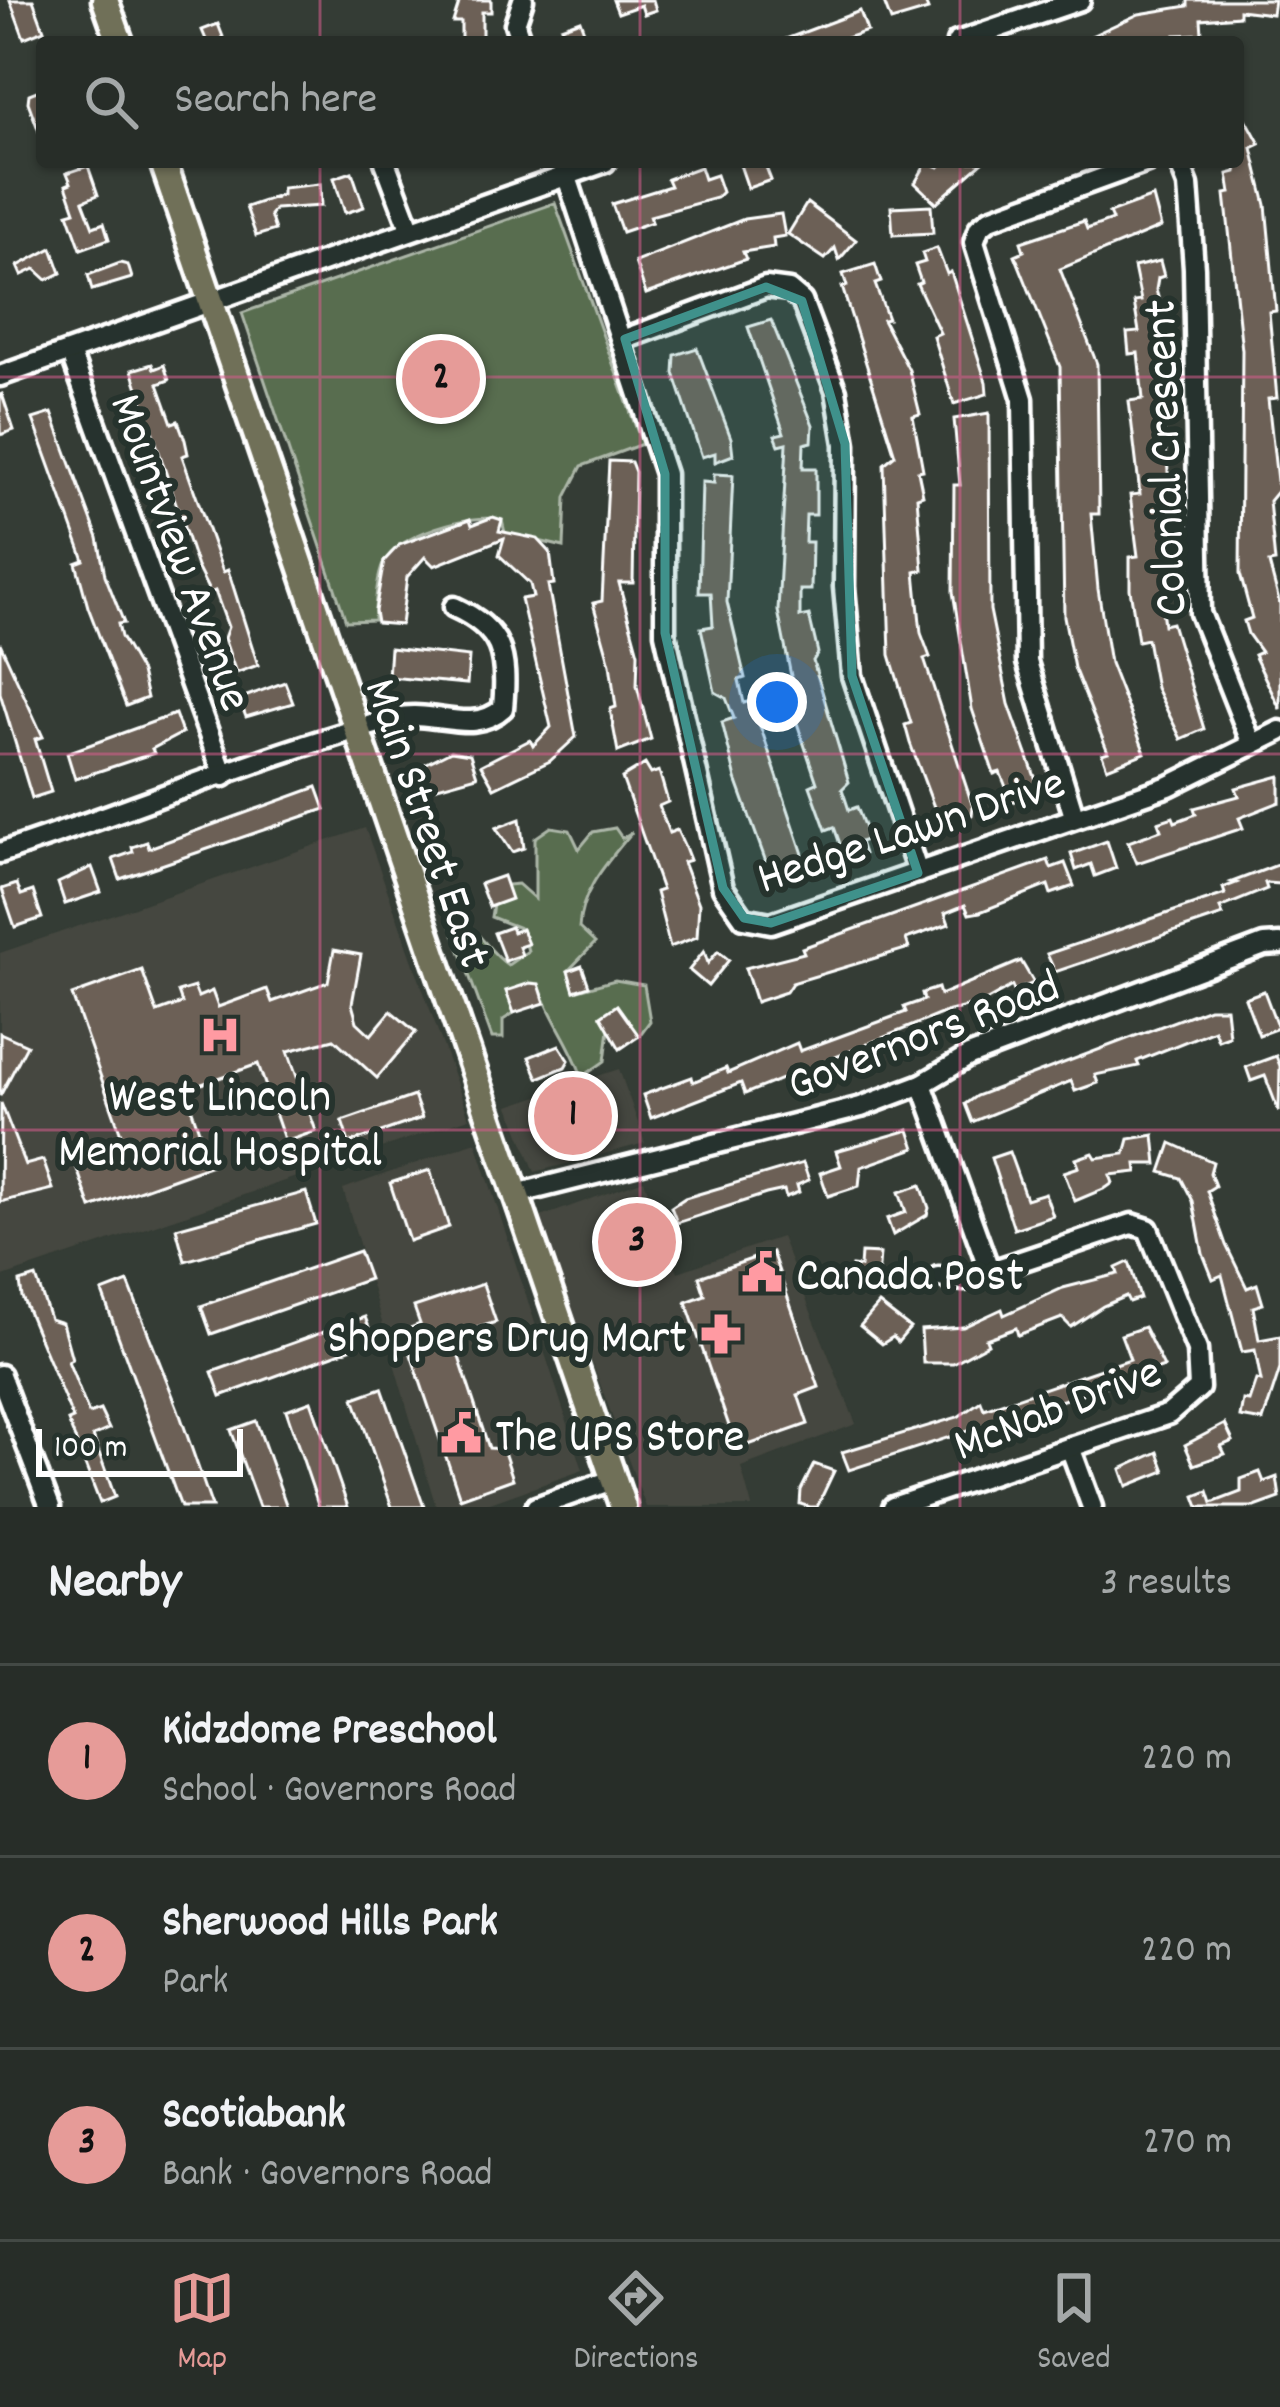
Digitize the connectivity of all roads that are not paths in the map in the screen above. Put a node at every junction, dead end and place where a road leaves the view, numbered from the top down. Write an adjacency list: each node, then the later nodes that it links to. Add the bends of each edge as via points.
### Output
1 (105, 0): 5 (main road)
2 (523, 0): 6 (street)
3 (1080, 0): 4 (street)
4 (1026, 9): 7 (street)
5 (118, 36)
6 (519, 36)
7 (970, 36)
8 (165, 168): 14 (main road, Main Street East)
9 (387, 168): 13 (street)
10 (565, 168): 13 (street); 15 (street, Hedge Lawn Drive)
11 (1130, 168): 23 (street, via 990,219 974,242 1023,399 1027,662)
12 (1181, 168): 21 (street, Colonial Crescent, via 1194,268 1201,613)
13 (410, 228): 14 (street)
14 (212, 299): 16 (street); 20 (main road, Main Street East)
15 (625, 339): 25 (street, via 766,287 802,301 836,391 845,444 852,676); 25 (street, Hedge Lawn Drive, via 665,475 665,633 723,888 744,918 771,923)
16 (70, 352): 17 (street); 22 (street, Mountview Avenue)
17 (0, 376)
18 (454, 607): 20 (street, via 496,633 503,708 477,723 402,717)
19 (1280, 730): 21 (street, Hedge Lawn Drive)
20 (356, 731): 22 (street); 28 (main road, Main Street East)
21 (1252, 744): 23 (street, Hedge Lawn Drive, via 1169,786)
22 (224, 776): 24 (street)
23 (1074, 816): 25 (street, Hedge Lawn Drive)
24 (1, 849)
25 (918, 873)
26 (1280, 944): 27 (street, Governors Road, via 969,1055)
27 (922, 1084): 28 (street, Governors Road, via 806,1124); 29 (street)
28 (516, 1194): 33 (main road, Main Street East)
29 (989, 1272): 30 (street, McNab Drive); 32 (street, McNab Drive, via 1132,1224 1156,1239 1197,1350 1198,1388 1169,1414)
30 (938, 1277)
31 (0, 1375): 34 (street)
32 (1070, 1447): 37 (street, McNab Drive); 38 (street)
33 (612, 1480): 35 (street); 36 (main road, Main Street East)
34 (50, 1507)
35 (536, 1507)
36 (623, 1507)
37 (893, 1507)
38 (1092, 1507)

